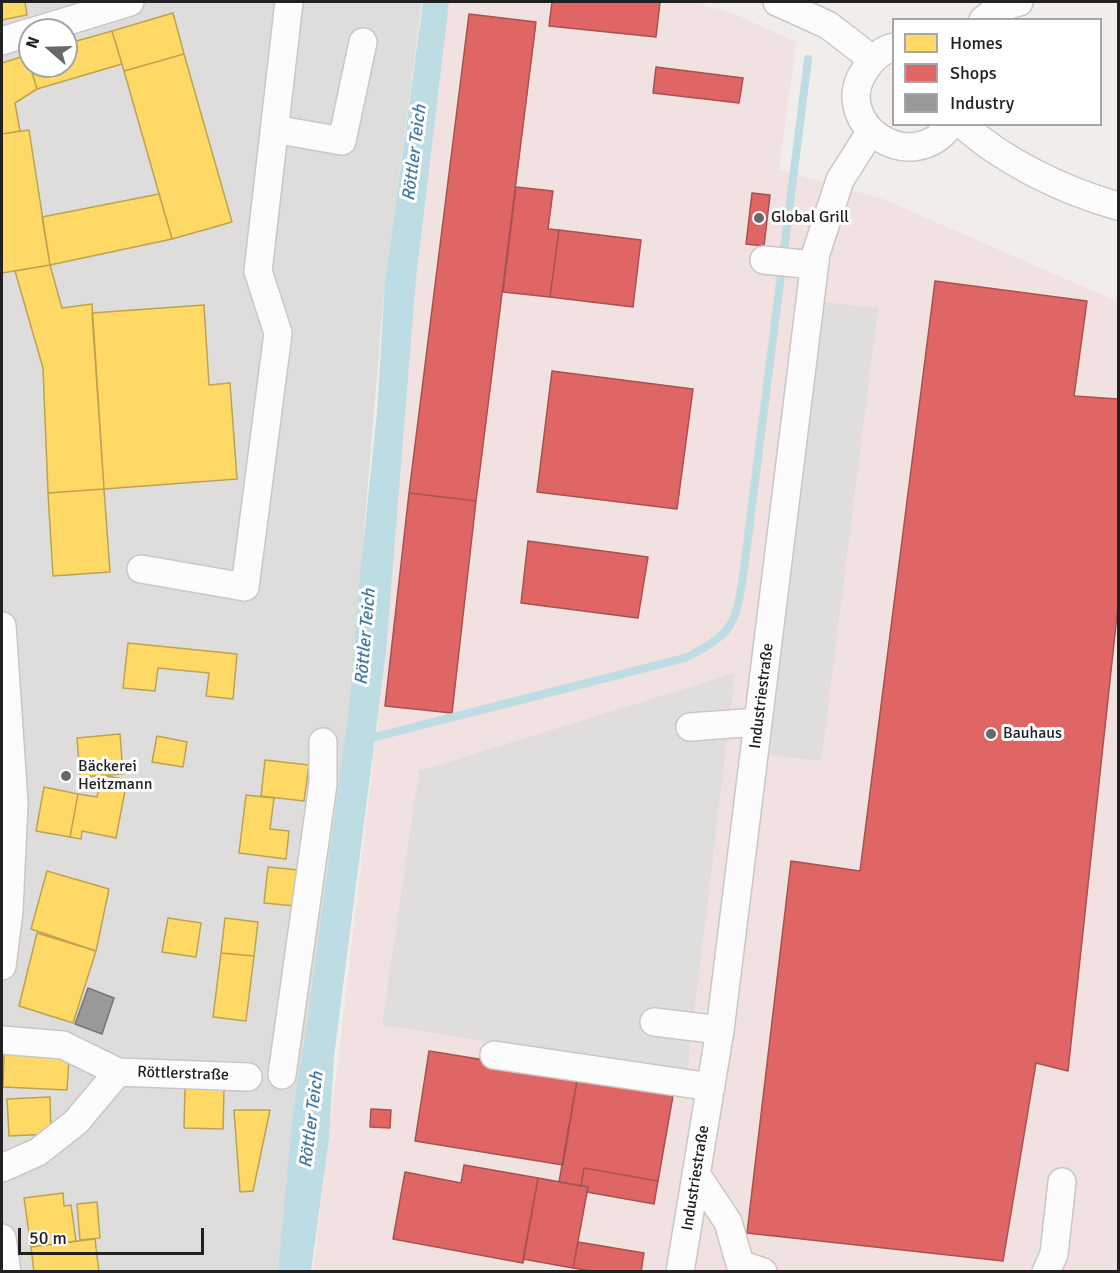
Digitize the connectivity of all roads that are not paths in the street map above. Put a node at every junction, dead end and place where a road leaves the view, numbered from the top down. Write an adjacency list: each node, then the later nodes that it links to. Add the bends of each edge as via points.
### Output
1 (129, 2): 5 (street)
2 (289, 2): 13 (street)
3 (782, 2): 10 (street)
4 (1019, 2): 6 (street, via 997,9)
5 (77, 18)
6 (986, 18)
7 (18, 36): 8 (street)
8 (2, 41)
9 (363, 42): 13 (street, via 342,141)
10 (883, 53): 14 (street, via 861,76 856,95 860,114)
11 (949, 126): 14 (street, via 932,142 916,147 884,142)
12 (964, 126): 15 (street, via 976,137 1063,186)
13 (274, 129): 18 (street, via 258,271 278,333 245,587)
14 (871, 131): 17 (street, Industriestraße, via 853,156)
15 (1119, 206)
16 (764, 260): 17 (street)
17 (804, 264): 20 (street, Industriestraße)
18 (141, 569)
19 (2, 626): 23 (street, via 12,746 13,856)
20 (758, 722): 21 (street); 25 (street, Industriestraße)
21 (690, 727)
22 (323, 742): 29 (street, via 322,784)
23 (2, 966)
24 (654, 1022): 25 (street)
25 (720, 1030): 31 (street, Industriestraße)
26 (2, 1040): 28 (street, Röttlerstraße, via 63,1046)
27 (494, 1055): 31 (street)
28 (118, 1072): 30 (street, Röttlerstraße); 32 (street, Röttlerstraße, via 76,1122 38,1152)
29 (282, 1075)
30 (248, 1077)
31 (711, 1087): 33 (street, Industriestraße)
32 (2, 1168)
33 (696, 1174): 37 (street, Industriestraße); 38 (street, via 728,1222 740,1264)
34 (1062, 1182): 39 (street, via 1054,1254)
35 (2, 1238): 36 (street)
36 (7, 1272)
37 (680, 1272)
38 (763, 1272)
39 (1046, 1272)

